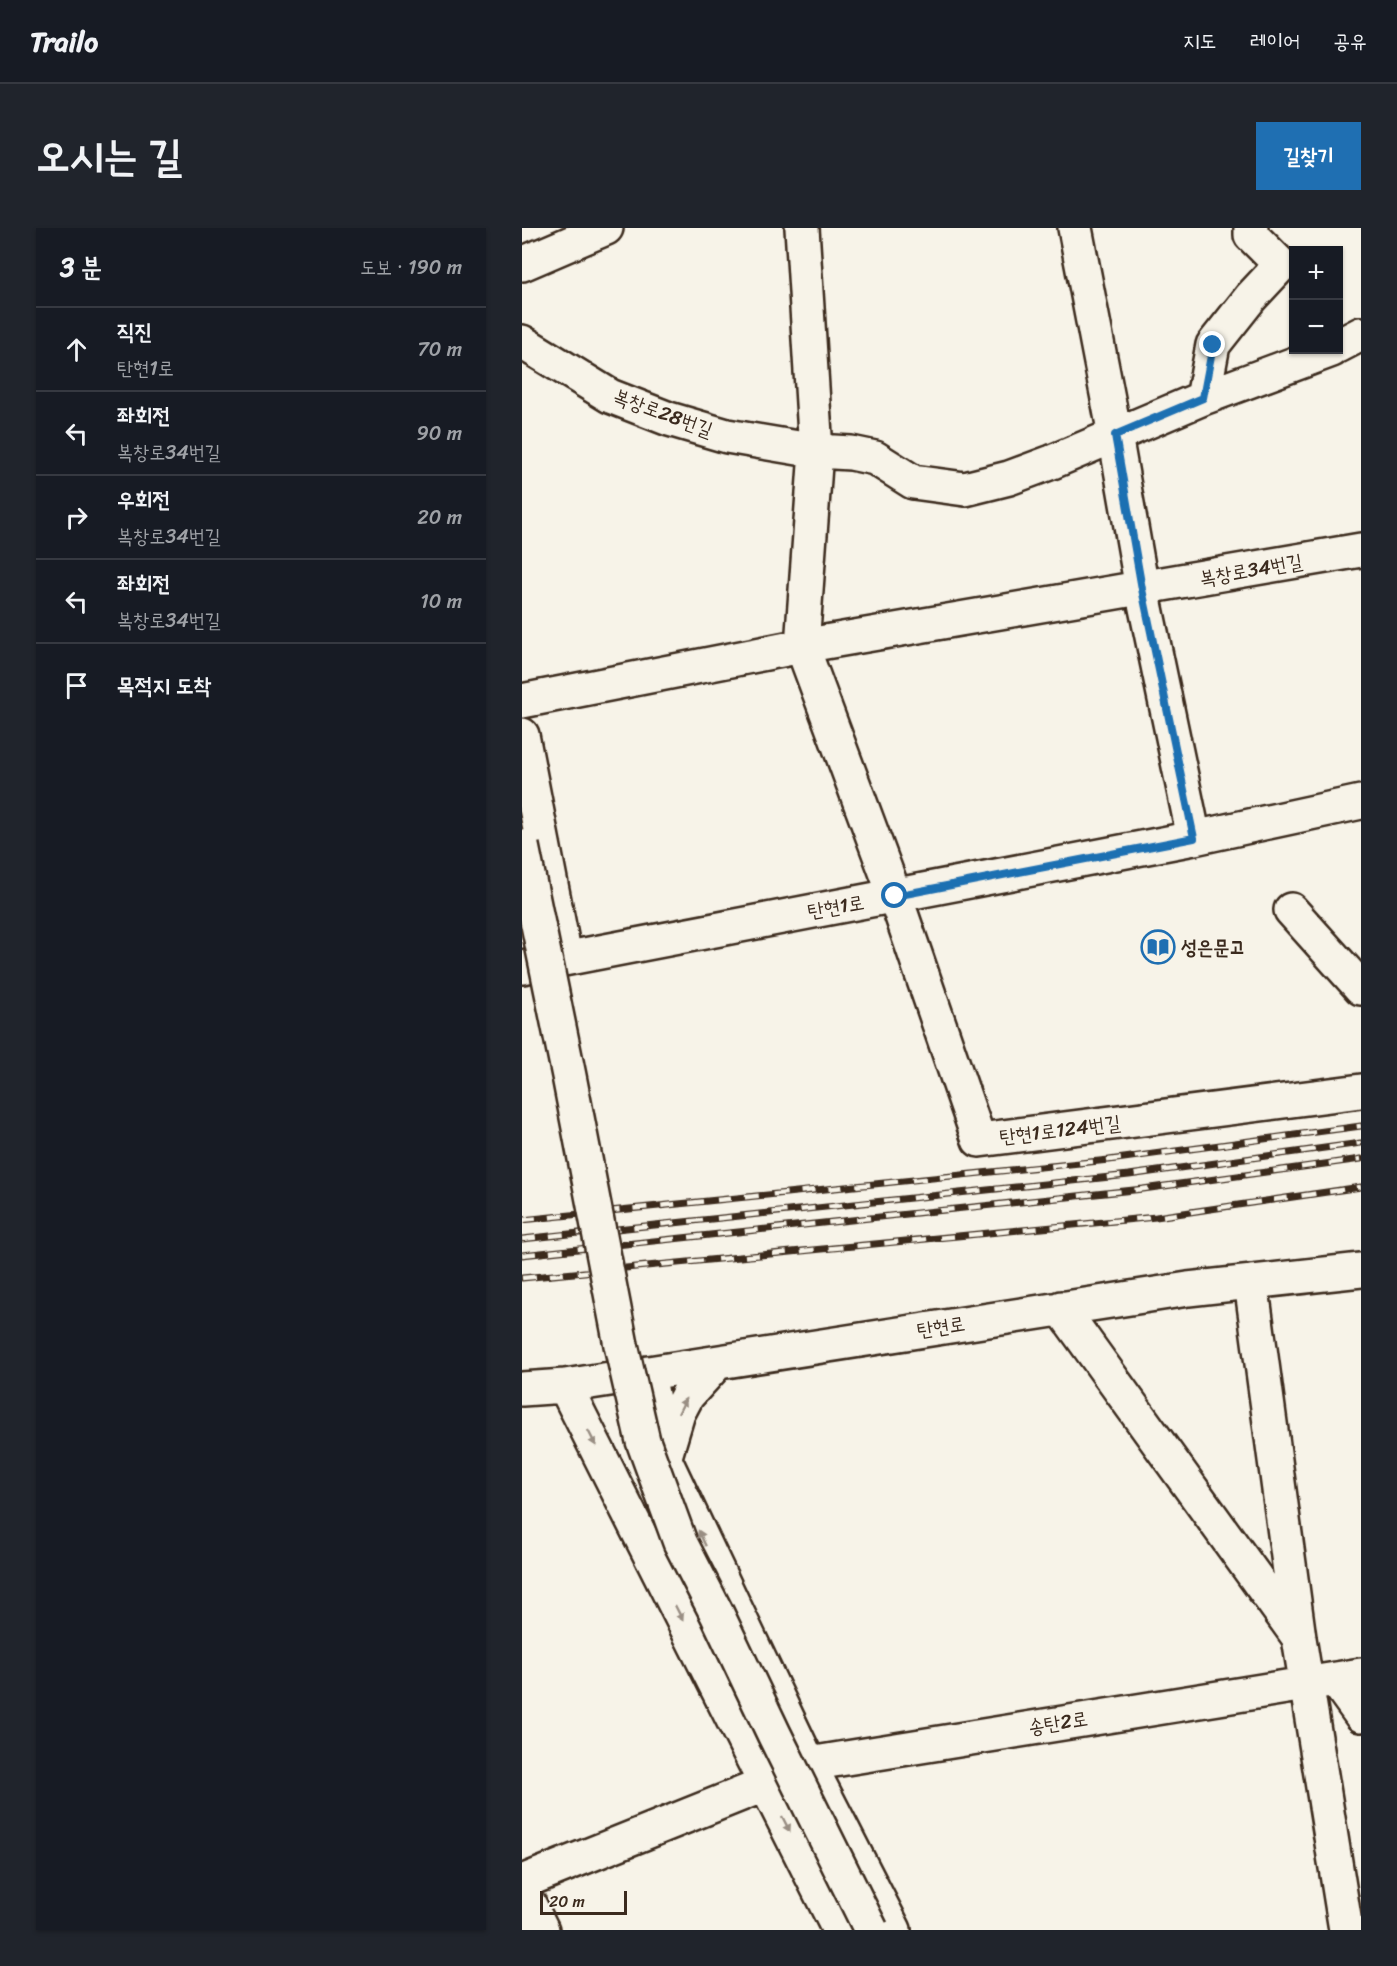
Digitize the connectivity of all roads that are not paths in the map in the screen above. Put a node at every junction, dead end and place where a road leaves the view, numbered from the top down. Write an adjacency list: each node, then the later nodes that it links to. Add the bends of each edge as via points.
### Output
1 (606, 228): 5 (street)
2 (802, 228): 12 (street)
3 (1074, 228): 11 (street)
4 (1251, 228): 10 (street, via 1251,235 1281,265 1213,345)
5 (522, 264)
6 (1361, 334): 8 (street)
7 (522, 342): 12 (street, 복창로28번길, via 610,396 669,419 728,436)
8 (1343, 343)
9 (1321, 354): 10 (street)
10 (1203, 398): 11 (street)
11 (1115, 435): 12 (street, 복창로28번길, via 1010,478 964,489 913,482 875,458); 14 (street)
12 (816, 451): 15 (street)
13 (1361, 550): 14 (street, 복창로34번길)
14 (1142, 589): 15 (street, 복창로34번길); 19 (street)
15 (802, 646): 16 (street); 21 (street)
16 (522, 701)
17 (522, 735): 23 (street)
18 (1361, 802): 19 (street, 탄현1로)
19 (1194, 838): 21 (street, 탄현1로)
20 (522, 846): 44 (street, bridge, via 643,1441 680,1542)
21 (895, 896): 23 (street, 탄현1로); 26 (street, 탄현1로124번길, via 980,1140)
22 (1291, 910): 25 (street)
23 (565, 957): 24 (street, 탄현1로)
24 (522, 967)
25 (1361, 988)
26 (1361, 1091)
27 (1361, 1270): 28 (street, 탄현로)
28 (1251, 1282): 29 (street, 탄현로); 35 (street)
29 (1061, 1308): 30 (street, 탄현로); 35 (street)
30 (717, 1363): 31 (street, 탄현로); 34 (street, one-way to 30, via 687,1396)
31 (648, 1373): 32 (street, 탄현로); 34 (street)
32 (565, 1386): 33 (street, 탄현로); 39 (street, one-way to 39)
33 (522, 1389)
34 (664, 1458): 38 (street, one-way to 34)
35 (1299, 1638): 36 (street)
36 (1335, 1679): 37 (street); 38 (street, 송탄2로); 46 (street)
37 (1361, 1715)
38 (809, 1764): 45 (street)
39 (766, 1784): 40 (street); 43 (street, one-way to 43)
40 (522, 1882)
41 (522, 1890): 42 (street)
42 (542, 1930)
43 (839, 1930)
44 (871, 1930)
45 (894, 1930)
46 (1346, 1930)

